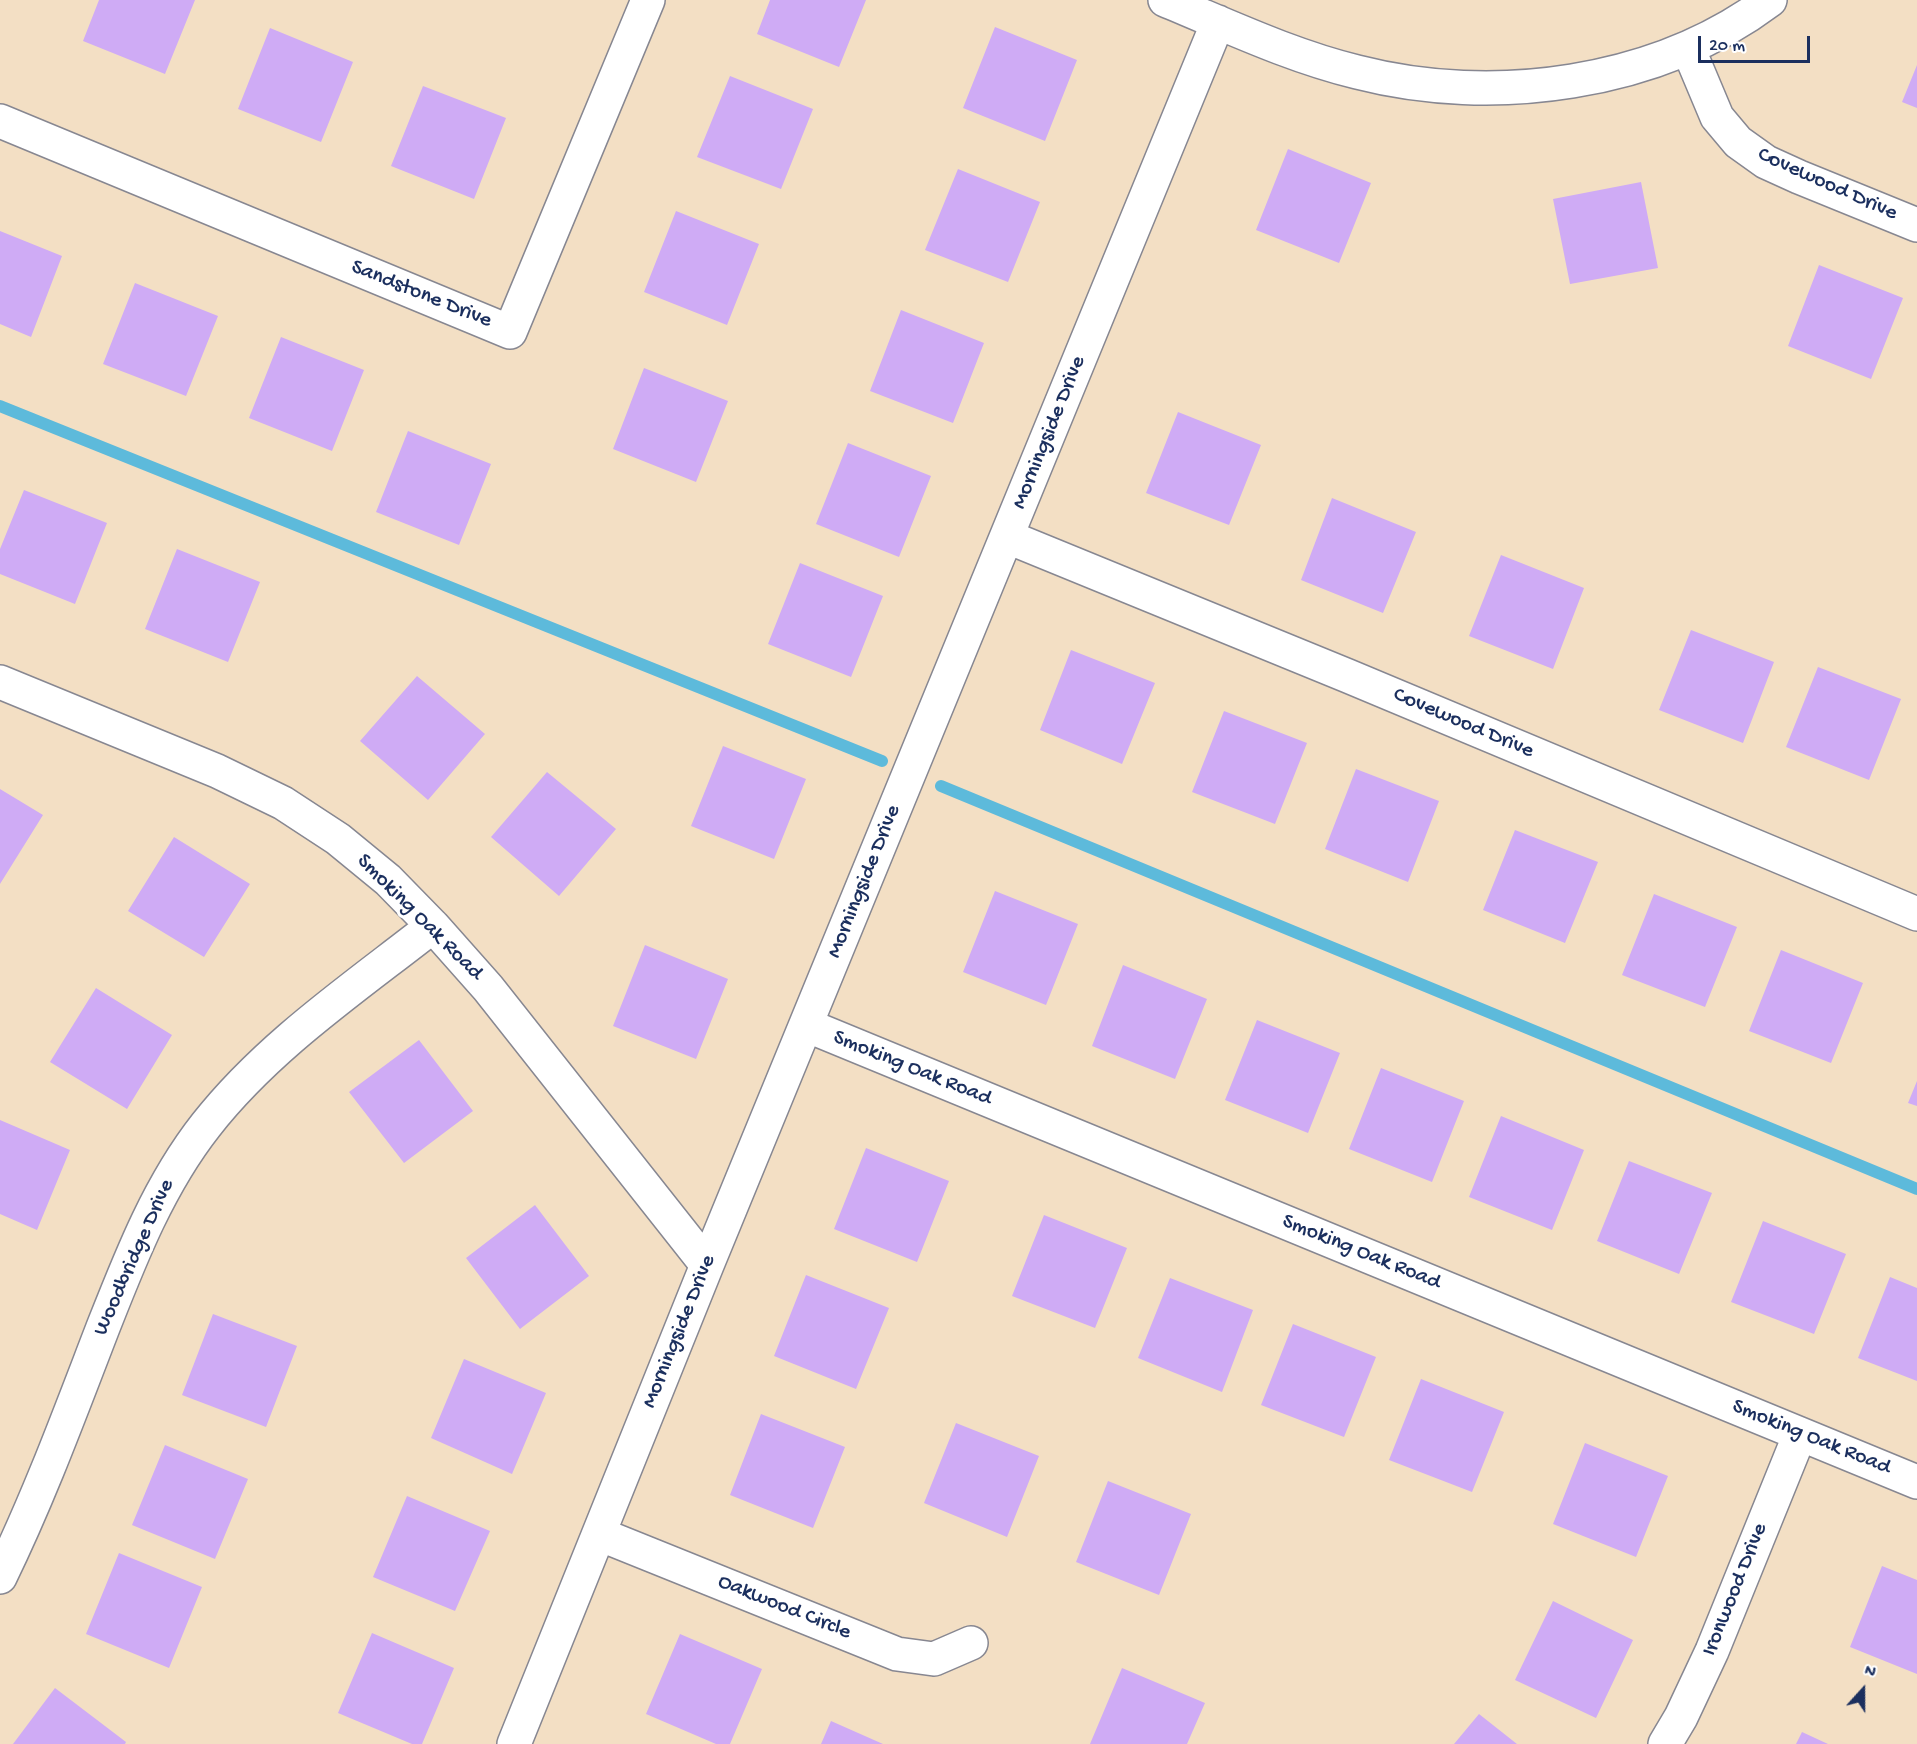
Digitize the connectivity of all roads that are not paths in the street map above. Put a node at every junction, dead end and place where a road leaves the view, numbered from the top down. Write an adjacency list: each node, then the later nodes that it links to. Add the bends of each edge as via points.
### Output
1 (648, 0): 6 (street, Sandstone Drive, via 510,332)
2 (1166, 0): 4 (street)
3 (1770, 0): 5 (street, via 1747,17)
4 (1218, 22): 5 (street, via 1357,73 1429,86 1504,87 1581,81); 8 (street, Morningside Drive)
5 (1688, 48): 7 (street, Covewood Drive, via 1717,117 1738,142 1766,162)
6 (0, 121)
7 (1917, 225)
8 (1008, 537): 10 (street, Covewood Drive); 12 (street, Morningside Drive)
9 (0, 682): 11 (street, Smoking Oak Road, via 217,771 283,803 338,839 388,880)
10 (1917, 914)
11 (433, 926): 13 (street, Smoking Oak Road, via 488,988); 17 (street, Woodbridge Drive, via 270,1055 235,1090 176,1167 126,1271 29,1518)
12 (806, 1025): 13 (street, Morningside Drive); 14 (street, Smoking Oak Road)
13 (707, 1265): 16 (street, Morningside Drive)
14 (1800, 1434): 15 (street, Smoking Oak Road); 20 (street, Ironwood Drive, via 1712,1652)
15 (1917, 1482)
16 (598, 1534): 18 (street, Oakwood Circle, via 897,1654 934,1659); 19 (street, Morningside Drive)
17 (0, 1577)
18 (971, 1643)
19 (514, 1744)
20 (1665, 1744)

